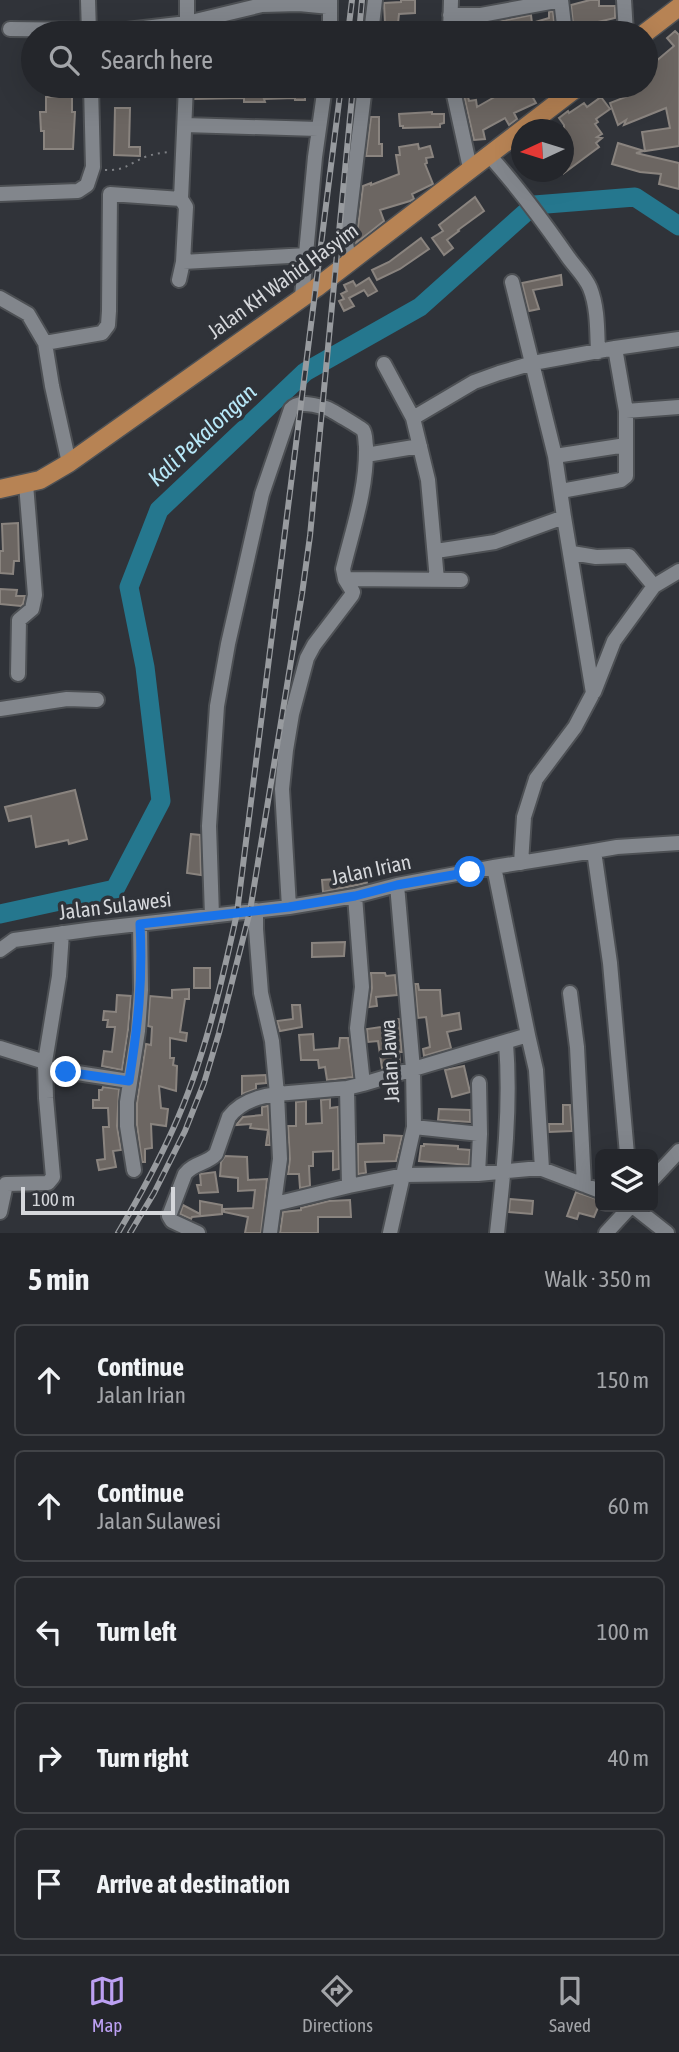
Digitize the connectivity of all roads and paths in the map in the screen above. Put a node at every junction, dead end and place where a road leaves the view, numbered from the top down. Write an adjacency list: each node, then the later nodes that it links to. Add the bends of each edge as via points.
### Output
1 (88, 0): 10 (street)
2 (187, 0): 11 (street)
3 (375, 0): 13 (street)
4 (451, 0): 9 (street)
5 (561, 0): 9 (street, via 481,15); 15 (street)
6 (624, 0): 16 (street)
7 (330, 4): 12 (street, via 262,5)
8 (679, 7): 17 (main road)
9 (450, 15): 14 (street)
10 (91, 21)
11 (187, 21)
12 (210, 21)
13 (372, 21)
14 (450, 21)
15 (564, 21)
16 (625, 21)
17 (658, 23)
18 (10, 29): 19 (street)
19 (21, 29)
20 (91, 98): 30 (street)
21 (186, 98): 26 (street)
22 (323, 98): 27 (street)
23 (364, 98): 37 (street, via 346,244)
24 (455, 98): 31 (street)
25 (560, 98): 29 (main road, Jalan KH Wahid Hasyim)
26 (185, 125): 27 (street); 28 (street)
27 (318, 129): 36 (street)
28 (184, 151): 30 (path, via 155,154 116,171); 35 (street)
29 (488, 154): 31 (main road, Jalan KH Wahid Hasyim); 46 (street, via 537,211 590,288)
30 (93, 167): 32 (street)
31 (470, 168): 37 (main road, Jalan KH Wahid Hasyim)
32 (87, 185): 33 (street, via 78,191); 34 (street)
33 (0, 194)
34 (110, 194): 35 (street); 44 (street, via 107,328 102,333)
35 (181, 199): 38 (street, via 186,207)
36 (307, 255): 38 (street); 41 (street)
37 (352, 259): 41 (main road, Jalan KH Wahid Hasyim)
38 (183, 262): 39 (street)
39 (179, 280)
40 (512, 282): 47 (street)
41 (302, 297): 56 (main road, Jalan KH Wahid Hasyim)
42 (0, 298): 44 (street, via 28,314)
43 (679, 339): 45 (street)
44 (46, 343): 56 (street)
45 (615, 348): 46 (street); 50 (street)
46 (598, 352): 47 (street)
47 (533, 363): 51 (street, via 485,377); 55 (street)
48 (384, 364): 51 (street)
49 (679, 407): 50 (street)
50 (626, 411): 52 (street)
51 (414, 418): 53 (street)
52 (626, 445): 55 (street); 59 (street, via 625,478)
53 (420, 446): 54 (street); 61 (street)
54 (366, 455): 64 (street, via 365,483 343,569); 81 (street, via 362,428 328,408 299,403 291,409 262,494 217,706 209,826)
55 (555, 456): 59 (street)
56 (69, 463): 57 (main road, Jalan KH Wahid Hasyim)
57 (26, 484): 58 (main road, Jalan KH Wahid Hasyim); 68 (street, via 35,595 32,609 19,620)
58 (0, 489)
59 (561, 491): 60 (street)
60 (564, 517): 61 (street, via 495,542); 62 (street)
61 (436, 551): 65 (street)
62 (572, 553): 67 (street, via 629,556); 69 (street)
63 (679, 571): 67 (street)
64 (345, 579): 65 (street); 78 (street, via 352,595 306,658 286,750 282,789)
65 (437, 580): 66 (street)
66 (461, 580)
67 (654, 586): 69 (street, via 614,641)
68 (18, 674)
69 (593, 693): 74 (street, via 575,727 536,779 524,817)
70 (97, 700): 71 (street, via 67,699)
71 (0, 709)
72 (679, 843): 73 (street, Jalan Irian)
73 (594, 851): 74 (street, Jalan Irian); 98 (street, via 610,963)
74 (521, 863): 75 (street, Jalan Irian)
75 (494, 867): 76 (street, Jalan Irian); 86 (street)
76 (397, 885): 77 (street, Jalan Irian); 90 (street, Jalan Jawa)
77 (355, 896): 78 (street, Jalan Irian); 93 (street, via 362,987 357,1028)
78 (289, 907): 79 (street, Jalan Irian)
79 (256, 910): 80 (street, Jalan Irian); 95 (street, via 261,993)
80 (237, 914): 81 (street, Jalan Sulawesi)
81 (212, 916): 82 (street, Jalan Sulawesi)
82 (140, 924): 83 (street, Jalan Sulawesi); 91 (street, via 141,990)
83 (62, 933): 84 (street, Jalan Sulawesi, via 15,940); 89 (street)
84 (0, 950)
85 (570, 993): 107 (street, via 578,1047)
86 (527, 1035): 87 (street); 100 (street, via 536,1070)
87 (506, 1043): 90 (street); 102 (street)
88 (0, 1048): 89 (street)
89 (45, 1065): 91 (street); 106 (street, via 53,1177 48,1183)
90 (413, 1069): 93 (street); 96 (street, Jalan Jawa)
91 (129, 1081): 101 (street, via 127,1126)
92 (479, 1083): 97 (street)
93 (363, 1084): 94 (street)
94 (347, 1088): 95 (street); 108 (street)
95 (277, 1094): 110 (street, via 281,1159); 114 (street, via 256,1098 231,1114 216,1154 185,1174 169,1213)
96 (414, 1127): 97 (street); 105 (street, Jalan Jawa)
97 (480, 1134): 103 (street)
98 (627, 1149)
99 (679, 1151): 104 (street)
100 (542, 1169): 102 (street); 107 (street)
101 (134, 1170)
102 (504, 1170): 103 (street); 118 (street)
103 (478, 1174): 105 (street)
104 (658, 1174)
105 (404, 1175): 108 (street); 117 (street, Jalan Jawa)
106 (3, 1183): 111 (street)
107 (584, 1185): 109 (street)
108 (349, 1186): 110 (street)
109 (595, 1189)
110 (275, 1204): 116 (street)
111 (0, 1211)
112 (627, 1212): 119 (street)
113 (639, 1212): 120 (street)
114 (171, 1227): 115 (street)
115 (198, 1233)
116 (270, 1233)
117 (390, 1233)
118 (497, 1233)
119 (606, 1233)
120 (667, 1233)

